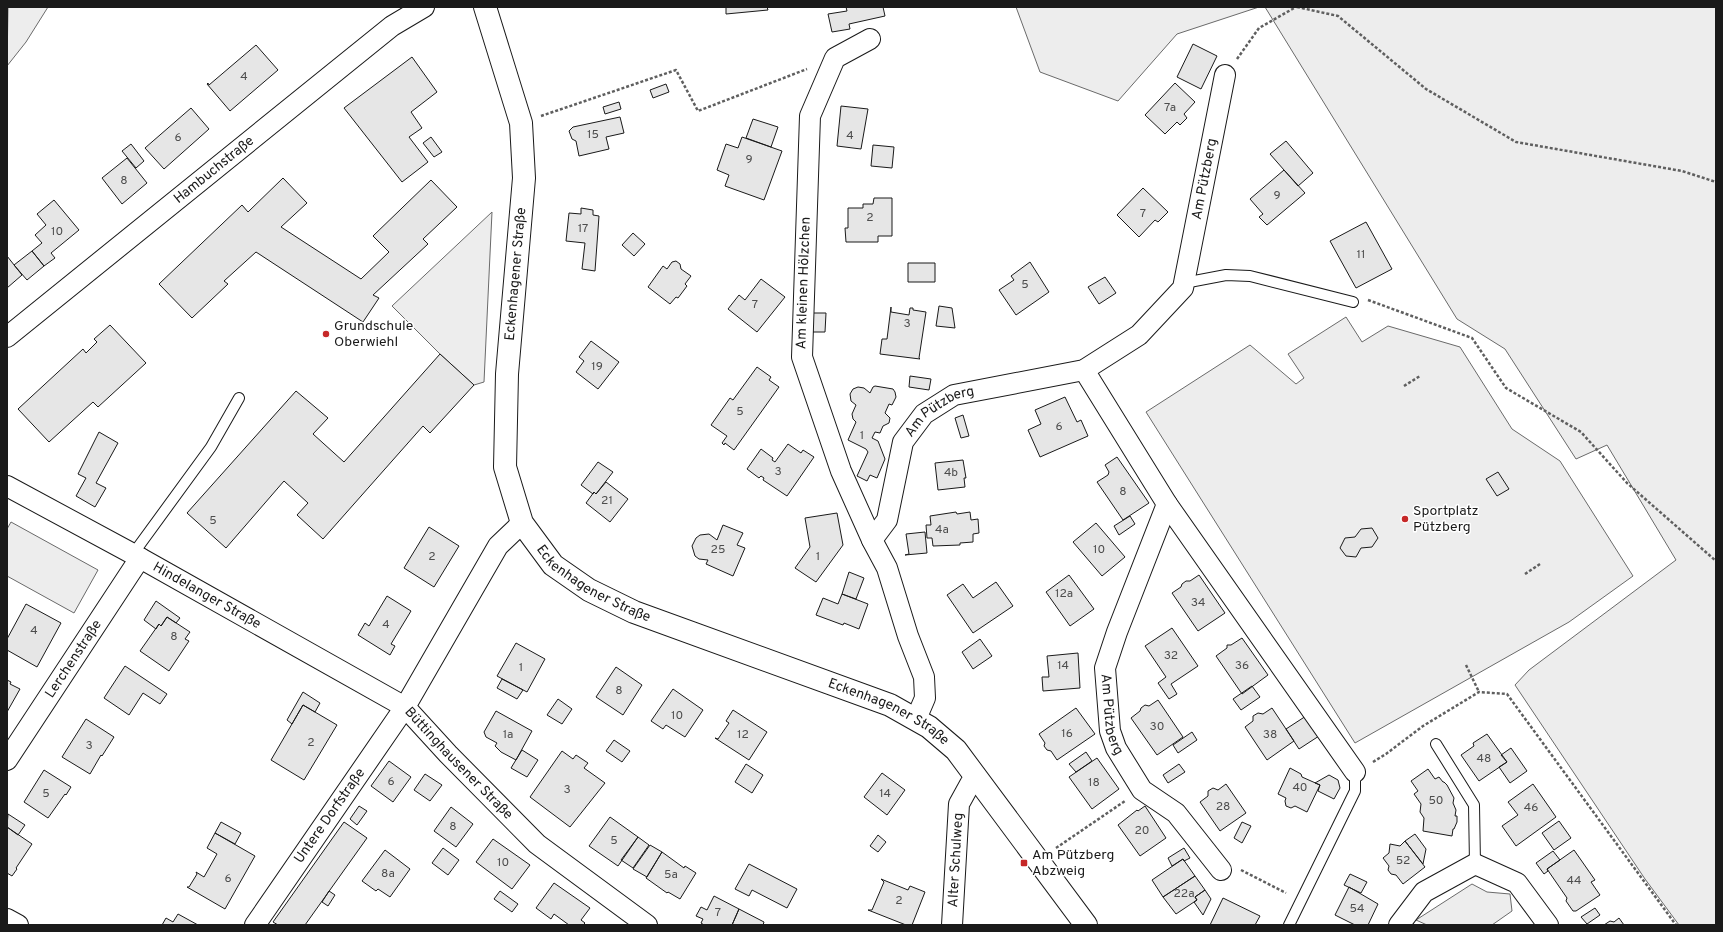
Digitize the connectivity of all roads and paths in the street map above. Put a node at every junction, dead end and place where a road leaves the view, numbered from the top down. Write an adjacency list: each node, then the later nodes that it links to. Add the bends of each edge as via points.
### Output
1 (424, 7): 11 (street, Hambuchstraße, via 392,26)
2 (485, 7): 7 (main road, Eckenhagener Straße)
3 (1296, 7): 6 (path, via 1259,28); 8 (path, via 1338,16 1426,89 1516,142 1682,171)
4 (870, 39): 5 (street)
5 (835, 58): 7 (path, via 698,111 676,70); 19 (street, Am kleinen Hölzchen, via 810,116 802,357 840,471)
6 (1225, 75): 9 (street, Am Pützberg)
7 (520, 123): 18 (main road, Eckenhagener Straße, via 524,178 508,374 505,467)
8 (1716, 182)
9 (1184, 283): 10 (lane, via 1226,275 1250,276); 12 (street, Am Pützberg, via 1183,288 1139,335)
10 (1353, 302): 21 (path, via 1361,298 1472,338 1506,388 1581,432 1627,484)
11 (7, 337)
12 (1084, 370): 17 (street); 19 (street, Am Pützberg, via 954,395 924,414 903,442 887,520)
13 (1420, 376): 14 (path)
14 (1404, 386)
15 (239, 398): 20 (lane, via 212,447)
16 (7, 486): 20 (street, Hindelanger Straße)
17 (1167, 504): 30 (street); 35 (street, Am Pützberg, via 1105,668 1110,731 1116,748 1142,790 1176,813)
18 (522, 523): 26 (street, Büttinghausener Straße, via 498,546); 27 (main road, Eckenhagener Straße, via 553,564 589,590 634,612 890,705)
19 (872, 540): 27 (street, via 887,568 924,677 925,698)
20 (136, 556): 26 (street, Hindelanger Straße); 29 (street, Lerchenstraße)
21 (1716, 561)
22 (1540, 564): 23 (path)
23 (1525, 574)
24 (1466, 665): 25 (path)
25 (1479, 692): 30 (path); 46 (path, via 1507,694)
26 (405, 707): 39 (street, Untere Dorfstraße); 40 (street, Büttinghausener Straße, via 538,844)
27 (916, 719): 31 (main road, Eckenhagener Straße, via 948,742)
28 (1436, 744): 34 (lane, via 1474,805)
29 (7, 760)
30 (1355, 772): 36 (lane, via 1355,791)
31 (976, 776): 41 (street, Alter Schulweg, via 959,804); 42 (main road, Eckenhagener Straße)
32 (1129, 798): 33 (path)
33 (1053, 850)
34 (1474, 864): 44 (street, via 1424,892); 45 (street, via 1517,882)
35 (1221, 870): 36 (path, via 1244,871)
36 (1302, 901): 43 (lane)
37 (7, 919): 38 (street)
38 (18, 925)
39 (255, 925)
40 (647, 925)
41 (952, 925)
42 (1086, 925)
43 (1289, 925)
44 (1398, 925)
45 (1548, 925)
46 (1676, 925)

